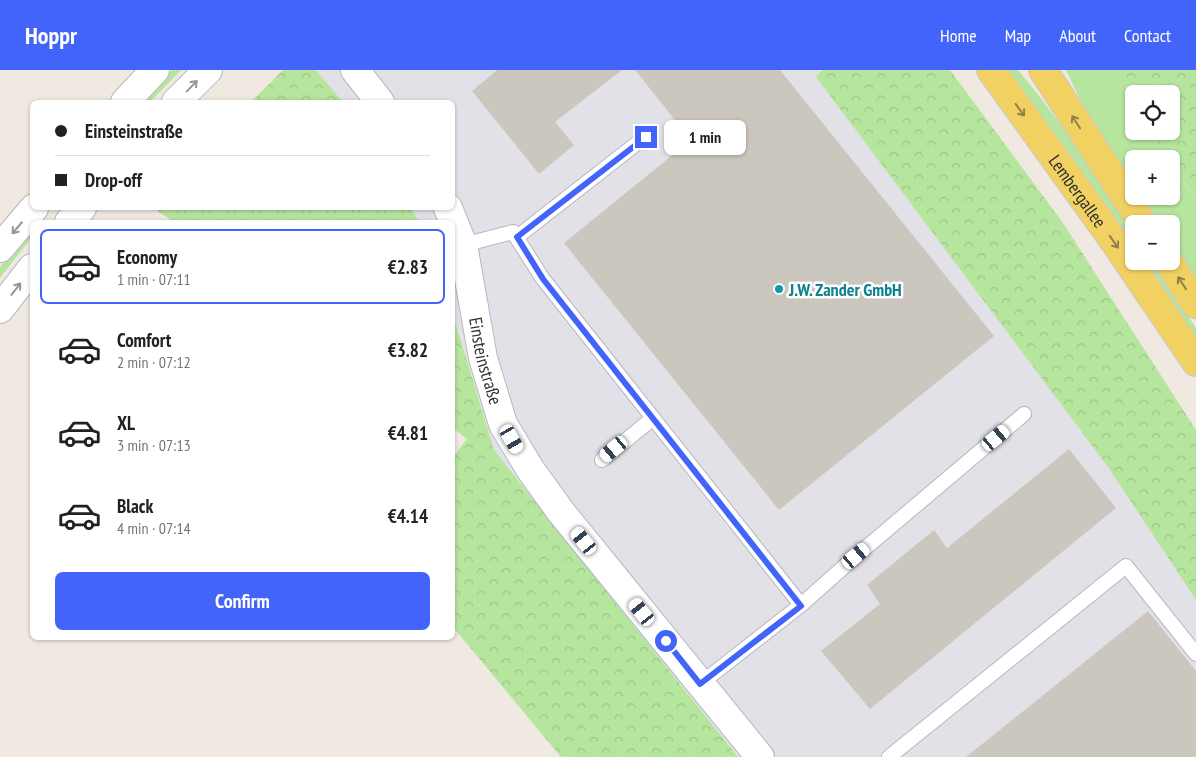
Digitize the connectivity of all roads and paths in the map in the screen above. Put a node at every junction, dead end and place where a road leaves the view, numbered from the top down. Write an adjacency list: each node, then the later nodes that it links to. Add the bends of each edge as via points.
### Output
1 (155, 70): 6 (street)
2 (208, 70): 7 (street, one-way to 2)
3 (355, 70): 8 (street)
4 (991, 70): 22 (main road, Lembergallee, one-way to 22)
5 (1043, 70): 12 (main road, Lembergallee, one-way to 5)
6 (127, 100)
7 (178, 100)
8 (378, 100)
9 (646, 137): 15 (lane)
10 (32, 210): 17 (street, one-way to 17)
11 (80, 210): 13 (street)
12 (1137, 215)
13 (71, 220)
14 (455, 224): 16 (street, Einsteinstraße)
15 (517, 237): 16 (lane, via 513,232); 24 (lane, via 543,279)
16 (464, 245): 28 (street, Einsteinstraße, via 482,358 503,424 561,512)
17 (0, 248)
18 (1174, 270): 20 (main road, one-way to 18)
19 (30, 271): 21 (street, one-way to 19)
20 (1196, 304)
21 (0, 309)
22 (1196, 362)
23 (1024, 414): 26 (lane)
24 (652, 418): 25 (lane); 26 (lane)
25 (602, 460)
26 (801, 606): 28 (lane)
27 (1196, 654): 30 (lane, via 1126,566)
28 (700, 684): 29 (street, Einsteinstraße)
29 (760, 757)
30 (889, 757)

